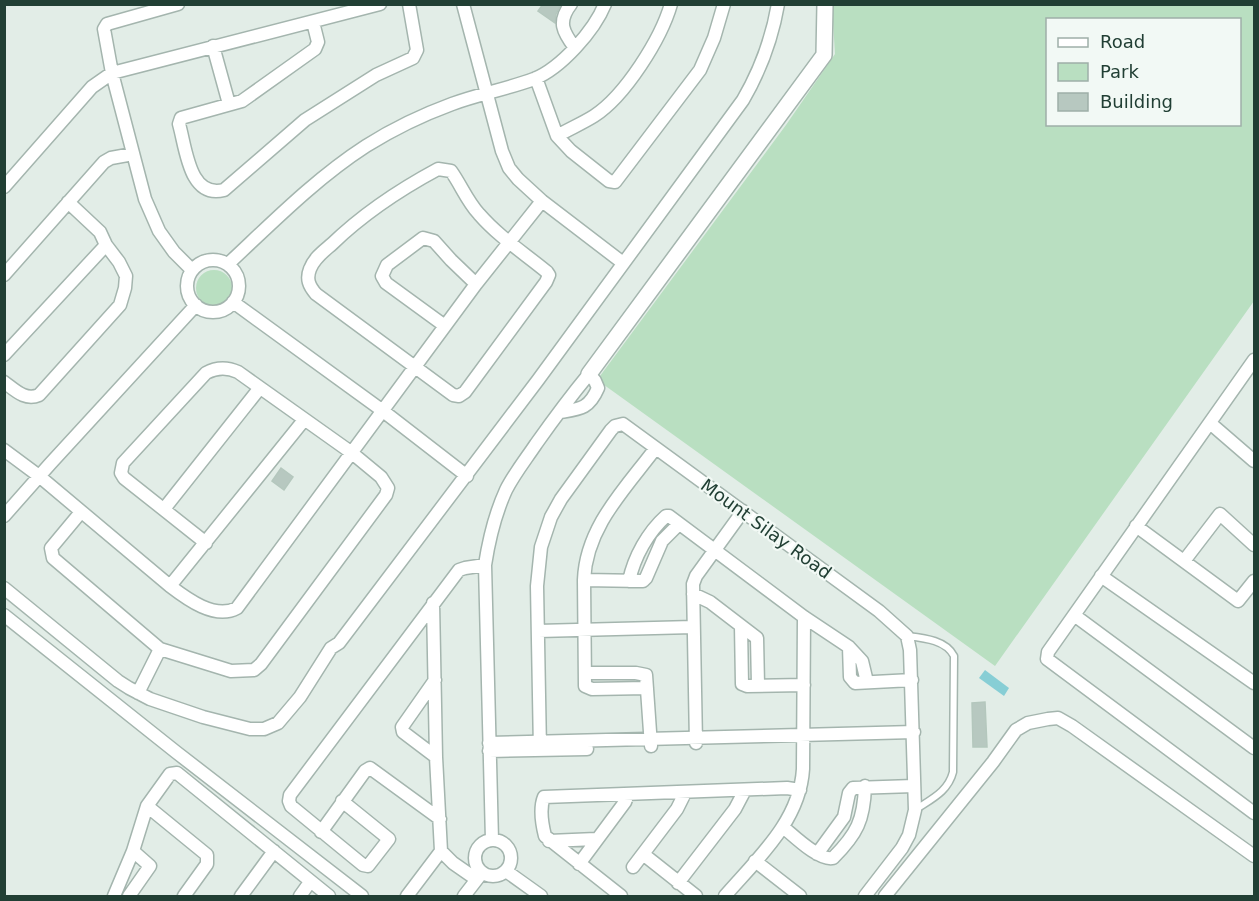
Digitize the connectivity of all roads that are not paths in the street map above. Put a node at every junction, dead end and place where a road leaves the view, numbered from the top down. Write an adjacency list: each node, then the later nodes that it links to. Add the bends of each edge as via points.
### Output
1 (178, 4): 14 (street, via 104,27)
2 (380, 4): 11 (street)
3 (409, 4): 17 (street, via 417,50 413,58 376,75 305,120 224,190 208,191 192,173 180,121)
4 (463, 4): 16 (street)
5 (571, 4): 13 (street, via 562,22 564,34)
6 (605, 4): 13 (street, via 588,35)
7 (671, 4): 18 (street, via 660,36 611,102)
8 (724, 4): 18 (street, via 700,70 615,182 571,152)
9 (778, 4): 25 (street, via 765,57 743,100)
10 (825, 4): 36 (street, via 824,55)
11 (313, 22): 12 (street); 17 (street, via 318,42 315,49 251,95)
12 (213, 46): 14 (street); 17 (street)
13 (575, 48): 15 (street)
14 (112, 73): 19 (street); 20 (street, via 92,87)
15 (536, 78): 16 (street); 18 (street)
16 (486, 94): 21 (street, via 509,168); 26 (street, via 425,114 366,146 333,168)
17 (229, 104)
18 (557, 136)
19 (133, 154): 22 (street, via 104,162); 27 (street, via 145,199 159,231)
20 (4, 187)
21 (542, 201): 23 (street); 25 (street)
22 (68, 202): 24 (street, via 100,232); 28 (street)
23 (508, 242): 29 (street); 35 (street, via 548,272 533,300 459,396); 35 (street, via 478,214 451,171 438,169 369,211 315,260 308,283 316,294)
24 (106, 245): 33 (street); 38 (street, via 126,276 120,305 39,395 26,396)
25 (623, 263): 50 (street)
26 (228, 264): 27 (street, via 206,261); 30 (street, via 239,282)
27 (192, 270): 31 (street, via 187,288)
28 (4, 275)
29 (476, 284): 32 (street); 32 (street, via 428,238 387,265 382,276 386,283)
30 (233, 302): 31 (street, via 212,312); 41 (street)
31 (196, 304): 49 (street)
32 (445, 326): 35 (street)
33 (4, 356)
34 (1254, 360): 37 (street)
35 (415, 369): 41 (street)
36 (589, 374): 42 (street); 42 (street, via 598,388 587,406)
37 (1244, 374): 39 (street); 44 (street)
38 (4, 382)
39 (1254, 383)
40 (259, 389): 43 (street); 51 (street); 51 (street, via 232,369 213,369 123,463 124,478)
41 (383, 411): 47 (street); 50 (street)
42 (560, 412): 60 (street, via 506,491 489,539)
43 (303, 420): 47 (street); 56 (street)
44 (1210, 423): 48 (street); 55 (street)
45 (656, 449): 52 (street, Mount Silay Road); 62 (street, via 593,535 584,563); 73 (street, Mount Silay Road, via 623,424 615,426 561,499 541,547 537,572)
46 (4, 450): 49 (street)
47 (352, 453): 64 (street, via 237,608 230,612 207,608); 75 (street, via 381,477 388,488 386,495 261,664 254,670 231,670)
48 (1254, 461)
49 (39, 476): 53 (street); 54 (street)
50 (467, 476): 80 (street, via 278,723 250,729)
51 (164, 509): 56 (street)
52 (743, 511): 58 (street); 74 (street, Mount Silay Road)
53 (81, 512): 64 (street); 75 (street, via 51,548 53,558)
54 (4, 516)
55 (1136, 526): 59 (street); 61 (street)
56 (206, 543): 64 (street)
57 (1254, 545): 59 (street, via 1220,514)
58 (715, 551): 62 (street, via 679,524 662,541 643,581); 66 (street, via 696,576); 70 (street)
59 (1184, 561): 63 (street, via 1238,601)
60 (485, 566): 67 (street, via 459,570); 86 (street)
61 (1101, 576): 69 (street); 76 (street)
62 (584, 580): 72 (street)
63 (1254, 581)
64 (170, 586)
65 (4, 588): 80 (street)
66 (693, 594): 71 (street); 79 (street, via 741,626 741,681 747,686)
67 (433, 603): 77 (street); 101 (street, via 290,795 291,806)
68 (4, 615): 124 (street)
69 (1074, 615): 87 (street); 98 (street, via 1048,652 1051,664)
70 (804, 617): 78 (street, via 849,647 850,679 855,682); 79 (street)
71 (693, 627): 72 (street); 83 (street)
72 (583, 629): 73 (street); 84 (street, via 585,674 643,673 647,677)
73 (538, 631): 85 (street)
74 (907, 636): 78 (street); 97 (lane, via 943,644 954,656 951,780 945,790)
75 (160, 649): 80 (street)
76 (1253, 678)
77 (435, 680): 88 (street); 88 (street, via 402,732)
78 (912, 680): 81 (street)
79 (804, 685): 82 (street)
80 (138, 693)
81 (914, 735): 82 (street); 90 (street)
82 (803, 738): 83 (street); 92 (street)
83 (696, 741): 84 (street)
84 (651, 743): 85 (street)
85 (540, 746): 86 (street)
86 (489, 747): 103 (street)
87 (1254, 748)
88 (436, 757): 99 (street)
89 (865, 786): 90 (street); 109 (street, via 850,790 844,817); 109 (street, via 858,828 833,858)
90 (914, 786): 97 (street)
91 (745, 790): 92 (street); 93 (street); 117 (street)
92 (800, 790): 100 (street)
93 (685, 793): 94 (street); 108 (street)
94 (628, 794): 102 (street); 104 (street, via 544,797 542,825)
95 (342, 801): 99 (street, via 370,768); 101 (street); 101 (street, via 388,836 388,843 371,864 363,865)
96 (147, 806): 105 (street); 106 (street, via 170,774 177,773); 120 (street, via 207,855 207,864)
97 (915, 810): 132 (street, via 903,848)
98 (1254, 813)
99 (440, 819): 107 (street)
100 (783, 827): 109 (street); 111 (street)
101 (321, 832)
102 (596, 839): 104 (street); 112 (street)
103 (492, 840): 114 (street, via 508,848 511,860); 115 (street, via 475,853)
104 (549, 841): 112 (street)
105 (133, 851): 118 (street); 119 (street, via 150,866)
106 (274, 851): 116 (street); 121 (street)
107 (441, 851): 115 (street, via 453,863); 125 (street)
108 (643, 854): 113 (street); 117 (street)
109 (817, 854)
110 (1254, 856): 133 (street, via 1072,726 1058,718 1048,719 1016,730)
111 (755, 861): 130 (street); 131 (street)
112 (579, 864): 128 (street)
113 (633, 867)
114 (506, 871): 115 (street, via 497,876); 127 (street)
115 (479, 876): 126 (street)
116 (310, 882): 122 (street); 123 (street)
117 (678, 883): 129 (street)
118 (114, 897)
119 (129, 897)
120 (184, 897)
121 (242, 897)
122 (300, 897)
123 (329, 897)
124 (362, 897)
125 (407, 897)
126 (464, 897)
127 (541, 897)
128 (621, 897)
129 (696, 897)
130 (724, 897)
131 (800, 897)
132 (865, 897)
133 (885, 897)

